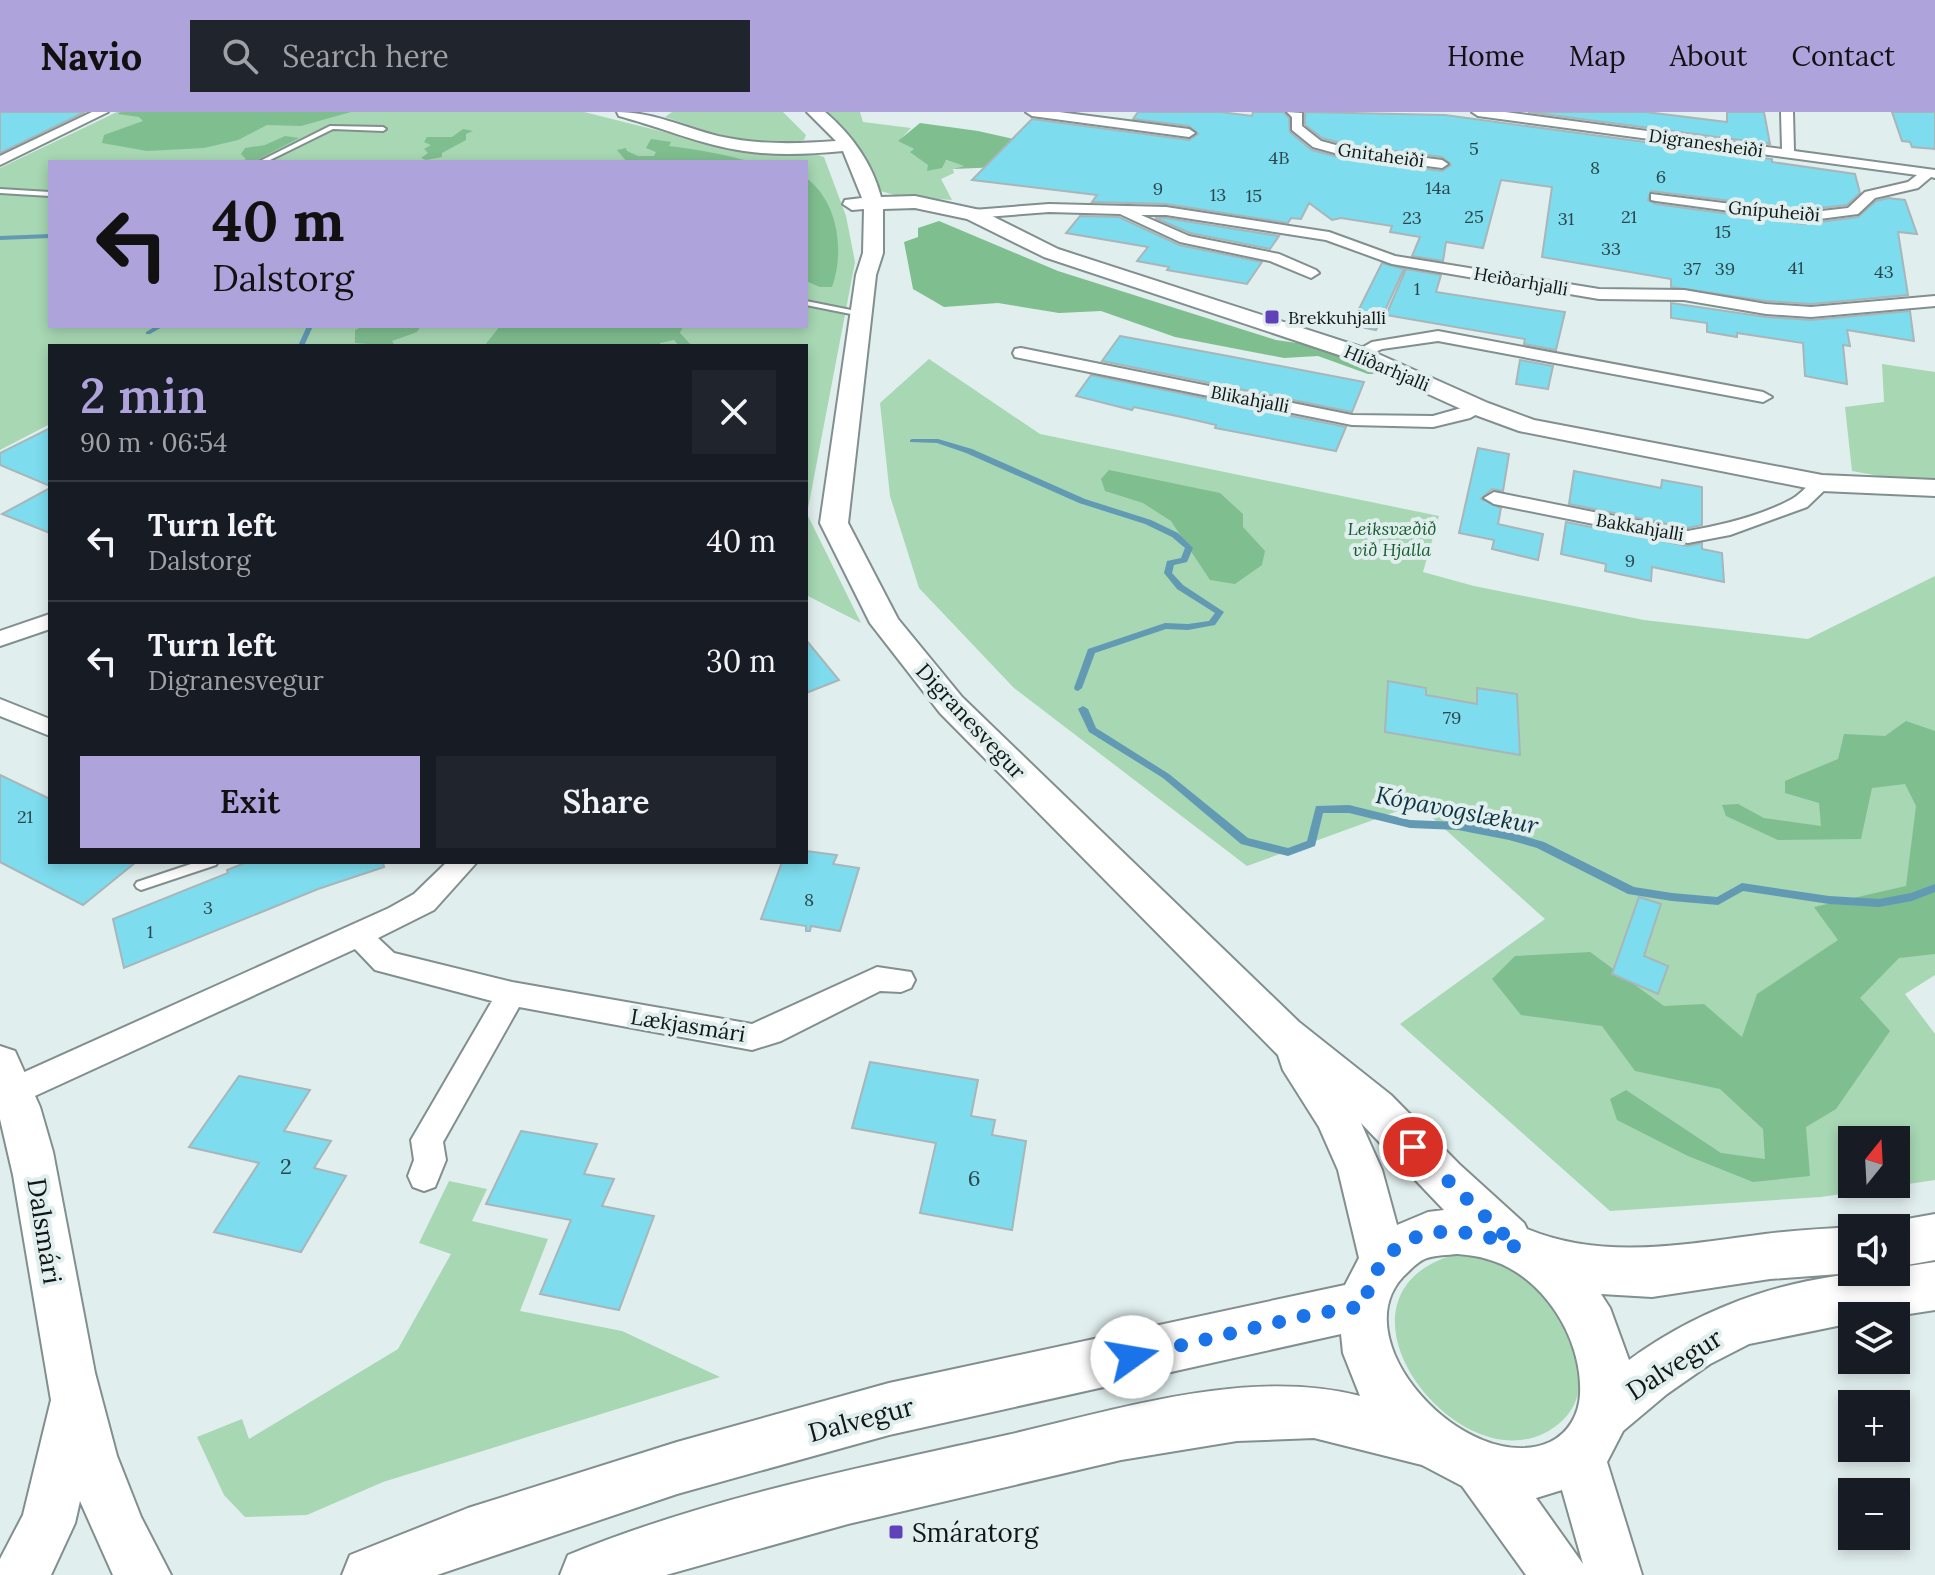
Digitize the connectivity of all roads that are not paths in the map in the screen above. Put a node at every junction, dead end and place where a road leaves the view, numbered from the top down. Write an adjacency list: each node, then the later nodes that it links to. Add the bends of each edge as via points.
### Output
1 (102, 112): 15 (street)
2 (625, 112): 12 (street, via 727,143)
3 (809, 112): 12 (street)
4 (815, 112): 11 (street, Digranesvegur)
5 (1032, 112): 10 (street)
6 (1293, 112): 16 (street, Gnitaheiði, via 1298,116 1296,127 1317,144)
7 (1478, 112): 13 (street, Digranesheiði)
8 (1787, 112): 13 (street)
9 (383, 129): 14 (lane, via 332,127)
10 (1189, 133)
11 (847, 145): 12 (street); 23 (street, Digranesvegur)
12 (826, 148): 17 (street)
13 (1788, 154): 18 (street, Digranesheiði)
14 (265, 160)
15 (0, 161)
16 (1442, 164)
17 (834, 165)
18 (1932, 174): 22 (street, Gnípuheiði, via 1913,185 1870,195 1853,211 1827,216)
19 (0, 191): 20 (lane)
20 (48, 194)
21 (848, 197): 23 (street, Hlíðarhjalli); 27 (street, Digranesvegur)
22 (1656, 197)
23 (876, 202): 25 (street, Hlíðarhjalli, via 933,204); 27 (street, Digranesvegur, via 876,250)
24 (1112, 208): 25 (street, Heiðarhjalli); 26 (street, Heiðarhjalli, via 1185,239 1283,260); 28 (street, Heiðarhjalli, via 1329,236 1392,260 1599,294 1664,293 1811,312)
25 (973, 214): 32 (street, Hlíðarhjalli, via 1051,253)
26 (1311, 273)
27 (866, 275): 30 (street, Digranesvegur)
28 (1935, 301)
29 (808, 303): 30 (lane)
30 (861, 314): 48 (street, Digranesvegur, via 834,523 885,623 951,705)
31 (1021, 353): 34 (street, Blikahjalli, via 1352,420 1447,420)
32 (1359, 354): 33 (street, via 1378,345 1438,336); 34 (street, Hlíðarhjalli)
33 (1763, 397)
34 (1479, 408): 35 (street, Hlíðarhjalli, via 1528,426)
35 (1822, 483): 36 (street, Hlíðarhjalli); 37 (street, Bakkahjalli, via 1800,503 1723,531 1688,537)
36 (1935, 488)
37 (1494, 498)
38 (48, 622): 39 (street)
39 (0, 639)
40 (0, 707): 41 (street)
41 (48, 727)
42 (206, 864): 44 (lane)
43 (462, 864): 45 (street, via 424,902)
44 (141, 885)
45 (360, 934): 47 (street, Lækjasmári, via 385,962); 49 (street)
46 (901, 980): 47 (street, Lækjasmári, via 877,979 752,1037)
47 (512, 994): 50 (street, via 427,1140 430,1160)
48 (1284, 1035): 54 (street, Digranesvegur, via 1376,1109 1443,1179); 55 (street, Digranesvegur, via 1336,1115 1354,1156)
49 (5, 1085): 57 (street, Dalsmári, via 32,1151)
50 (424, 1176)
51 (1935, 1237): 52 (street)
52 (1910, 1241)
53 (1838, 1251): 54 (street, via 1652,1273 1611,1272)
54 (1525, 1252): 55 (street, via 1474,1232 1432,1232 1413,1238); 58 (street, via 1571,1291 1603,1351 1608,1383)
55 (1373, 1283): 59 (street, via 1369,1354 1379,1379 1403,1414); 62 (street, Dalvegur, via 1308,1315 889,1409 677,1468 468,1535)
56 (1935, 1286): 58 (street, Dalvegur, via 1743,1321 1649,1376)
57 (74, 1403): 60 (street, Dalsmári, via 48,1523); 61 (street, Dalsmári, via 116,1528)
58 (1591, 1433): 59 (street, via 1558,1466 1534,1472 1508,1473); 65 (street, via 1588,1494)
59 (1458, 1456): 63 (street, via 1319,1412 1257,1414 1150,1429 869,1492 655,1549); 64 (street)
60 (21, 1575)
61 (143, 1575)
62 (370, 1575)
63 (588, 1575)
64 (1560, 1575)
65 (1614, 1575)

